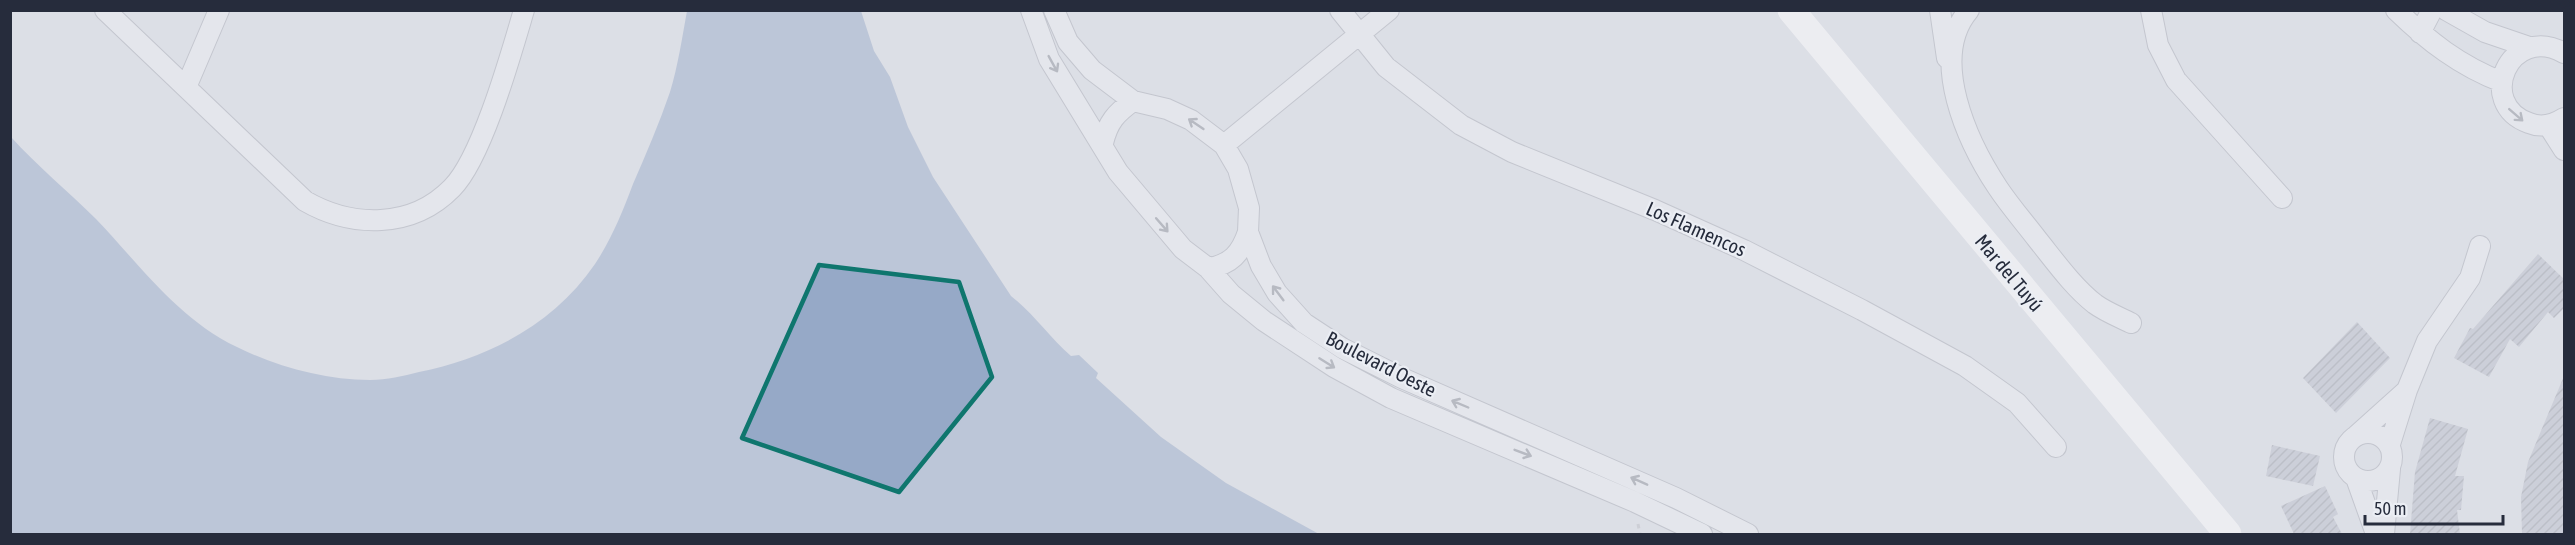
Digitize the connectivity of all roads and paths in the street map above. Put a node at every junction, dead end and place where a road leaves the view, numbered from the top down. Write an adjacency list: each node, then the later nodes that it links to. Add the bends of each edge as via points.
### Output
1 (105, 10): 21 (street)
2 (219, 10): 21 (street)
3 (524, 10): 21 (street, via 497,96 464,170 453,187 431,206 402,218 351,220 326,213 305,201 231,134)
4 (1031, 10): 24 (street, Boulevard Oeste, one-way to 24, via 1049,59)
5 (1054, 10): 22 (street, Boulevard Oeste, via 1068,42 1092,70)
6 (1340, 10): 16 (street, Los Flamencos)
7 (1389, 10): 16 (street)
8 (1791, 10): 44 (street, Mar del Tuyú)
9 (1940, 10): 19 (street, via 1944,50)
10 (1969, 10): 19 (street, via 1956,33)
11 (2151, 10): 27 (street, via 2158,45 2176,80)
12 (2396, 10): 15 (street)
13 (2432, 10): 15 (street)
14 (2446, 10): 18 (street, via 2485,32)
15 (2420, 33): 20 (street, via 2471,68)
16 (1360, 35): 25 (street); 37 (street, Los Flamencos, via 1386,67 1461,125 1512,152 1744,250 1862,310 1965,366 2009,397)
17 (2562, 47): 18 (street)
18 (2529, 48): 20 (street, via 2508,63)
19 (1951, 72): 31 (street, via 1966,128 1997,187 2093,303)
20 (2502, 82): 23 (street, one-way to 23, via 2505,101 2522,121 2535,125)
21 (186, 85)
22 (1133, 100): 24 (street, via 1107,125); 25 (street, Boulevard Oeste, one-way to 22, via 1191,120)
23 (2556, 122): 26 (street)
24 (1103, 143): 30 (street, Boulevard Oeste, one-way to 30, via 1118,172 1150,212 1183,249)
25 (1224, 145): 28 (street, Boulevard Oeste, via 1238,169 1249,208)
26 (2565, 150)
27 (2282, 198)
28 (1248, 232): 30 (street, via 1242,250 1224,266); 32 (street, Boulevard Oeste, one-way to 28, via 1342,348 1304,323 1277,293)
29 (2480, 246): 33 (street, via 2470,278 2427,341)
30 (1208, 268): 34 (street, Boulevard Oeste, one-way to 34, via 1231,294 1264,321 1334,367)
31 (2131, 323)
32 (1402, 378): 34 (street); 40 (street, Boulevard Oeste, one-way to 32)
33 (2407, 390): 35 (street); 36 (street)
34 (1391, 398): 41 (street, Boulevard Oeste, one-way to 41)
35 (2356, 436): 36 (street, via 2371,432); 39 (street, via 2344,453 2346,467)
36 (2390, 444): 38 (street)
37 (2056, 447)
38 (2390, 469): 39 (street, via 2378,479); 46 (street)
39 (2356, 478): 45 (street)
40 (1676, 498): 41 (street); 43 (street, Boulevard Oeste)
41 (1666, 517): 42 (street, Boulevard Oeste)
42 (1702, 534)
43 (1748, 534)
44 (2228, 534)
45 (2376, 534)
46 (2384, 534)

